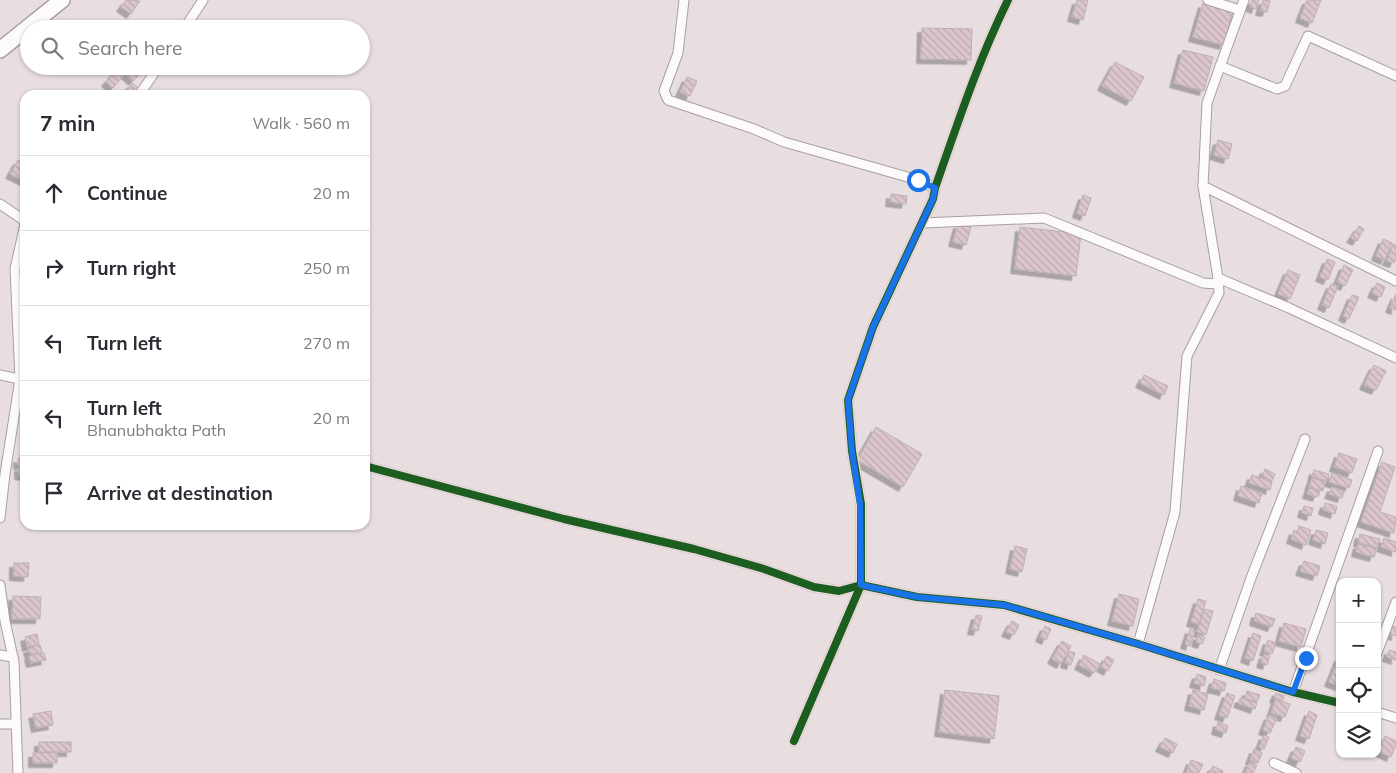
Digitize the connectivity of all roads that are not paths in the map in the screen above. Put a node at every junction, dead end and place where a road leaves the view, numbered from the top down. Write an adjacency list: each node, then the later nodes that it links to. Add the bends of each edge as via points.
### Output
1 (62, 0): 8 (main road)
2 (203, 0): 9 (street)
3 (684, 0): 17 (street, via 678,53 664,91 668,100 784,142 918,180)
4 (1008, 0): 17 (street, via 970,86)
5 (1208, 0): 7 (street)
6 (1244, 0): 7 (street)
7 (1240, 10): 12 (street)
8 (37, 20)
9 (190, 20)
10 (20, 34): 11 (main road)
11 (0, 50)
12 (1220, 66): 14 (street, via 1277,89 1285,86 1308,36); 16 (street, via 1207,102)
13 (153, 75): 15 (street)
14 (1396, 76)
15 (142, 90)
16 (1203, 186): 22 (street); 23 (street)
17 (935, 188): 20 (street)
18 (0, 204): 19 (street)
19 (20, 219)
20 (923, 223): 22 (street, via 1044,218 1204,283); 34 (street, via 873,327 848,400 860,504)
21 (20, 246): 24 (street, via 15,269)
22 (1218, 281): 25 (street, via 1289,308); 38 (street, via 1219,293 1187,356 1174,512)
23 (1396, 281)
24 (20, 338)
25 (1396, 358)
26 (0, 375): 27 (street)
27 (20, 379)
28 (20, 396): 32 (street)
29 (1305, 439): 41 (street)
30 (1378, 451): 42 (street)
31 (370, 467): 34 (street, via 564,519 694,549 814,587 839,591)
32 (0, 518)
33 (0, 585): 36 (street)
34 (861, 585): 38 (street, via 917,597 1004,605); 48 (street)
35 (1396, 602): 37 (street)
36 (3, 620): 40 (street)
37 (1381, 642)
38 (1138, 644): 41 (street)
39 (0, 655): 40 (street)
40 (13, 657): 47 (street)
41 (1219, 670): 42 (street)
42 (1293, 692): 43 (street)
43 (1336, 702)
44 (1380, 713): 45 (street)
45 (1396, 718)
46 (0, 724): 47 (street)
47 (16, 724): 50 (street)
48 (794, 741)
49 (1274, 763): 51 (street)
50 (18, 773)
51 (1296, 773)

